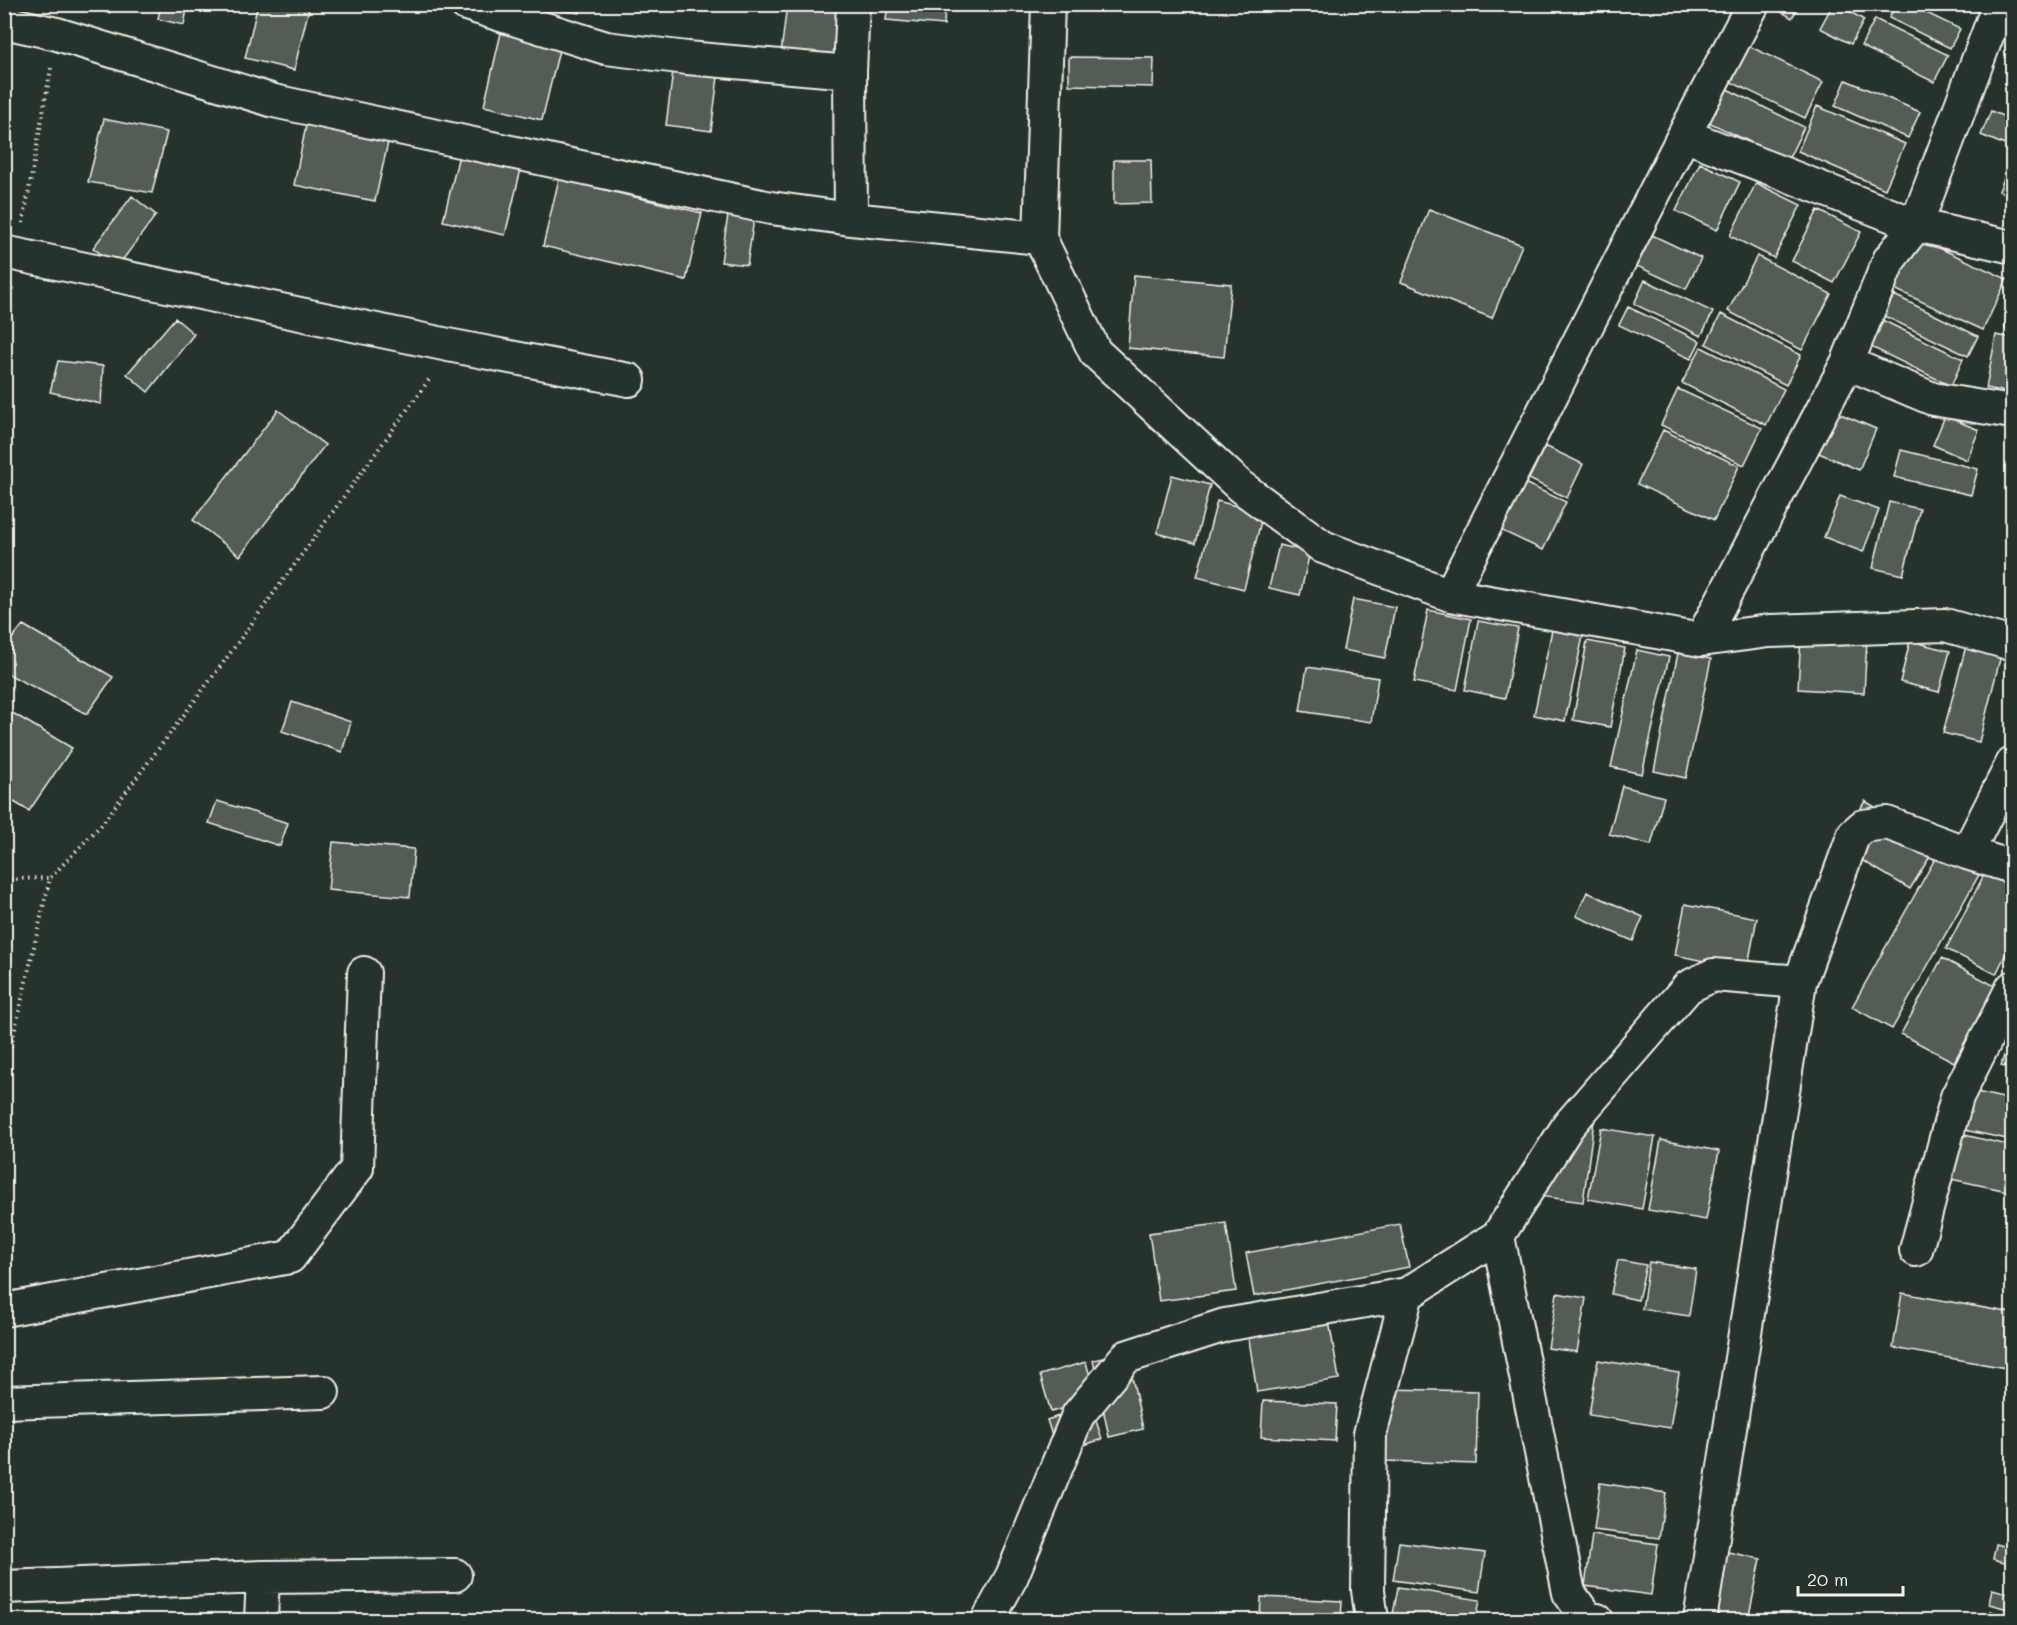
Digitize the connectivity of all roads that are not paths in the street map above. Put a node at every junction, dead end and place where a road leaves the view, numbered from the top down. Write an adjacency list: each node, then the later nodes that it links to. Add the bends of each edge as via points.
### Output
1 (466, 4): 7 (street, via 606,48)
2 (853, 4): 7 (street)
3 (1048, 4): 11 (street)
4 (1753, 4): 8 (street)
5 (1999, 4): 10 (street)
6 (4, 22): 9 (street, via 57,34 274,101 771,208)
7 (850, 72): 9 (street)
8 (1684, 135): 10 (street); 17 (street)
9 (851, 219): 11 (street)
10 (1916, 225): 12 (street); 14 (street, via 1889,260)
11 (1040, 238): 17 (street, via 1095,352 1241,487 1323,547)
12 (2013, 247)
13 (11, 253): 15 (street)
14 (1847, 363): 16 (street, via 1933,399); 18 (street)
15 (629, 380)
16 (2013, 412)
17 (1450, 595): 18 (street)
18 (1701, 640): 19 (street, via 1769,631 1945,625)
19 (2013, 644)
20 (2013, 764): 21 (street)
21 (1967, 853): 22 (street); 24 (street, via 1887,823 1863,826 1854,834)
22 (2013, 867)
23 (364, 973): 29 (street, via 357,1168 290,1257)
24 (1800, 982): 26 (street, via 1713,975 1688,987 1568,1126); 39 (street)
25 (2013, 988): 27 (street, via 1957,1097)
26 (1498, 1236): 28 (street); 38 (street, via 1569,1593 1587,1618)
27 (1916, 1250)
28 (1407, 1294): 36 (street, via 1225,1325 1126,1357 1078,1415 1012,1576); 37 (street, via 1370,1434 1368,1590)
29 (4, 1310)
30 (323, 1392): 31 (street)
31 (4, 1402)
32 (455, 1575): 33 (street)
33 (263, 1577): 34 (street); 35 (street)
34 (4, 1587)
35 (261, 1620)
36 (988, 1620)
37 (1372, 1620)
38 (1597, 1620)
39 (1700, 1620)

